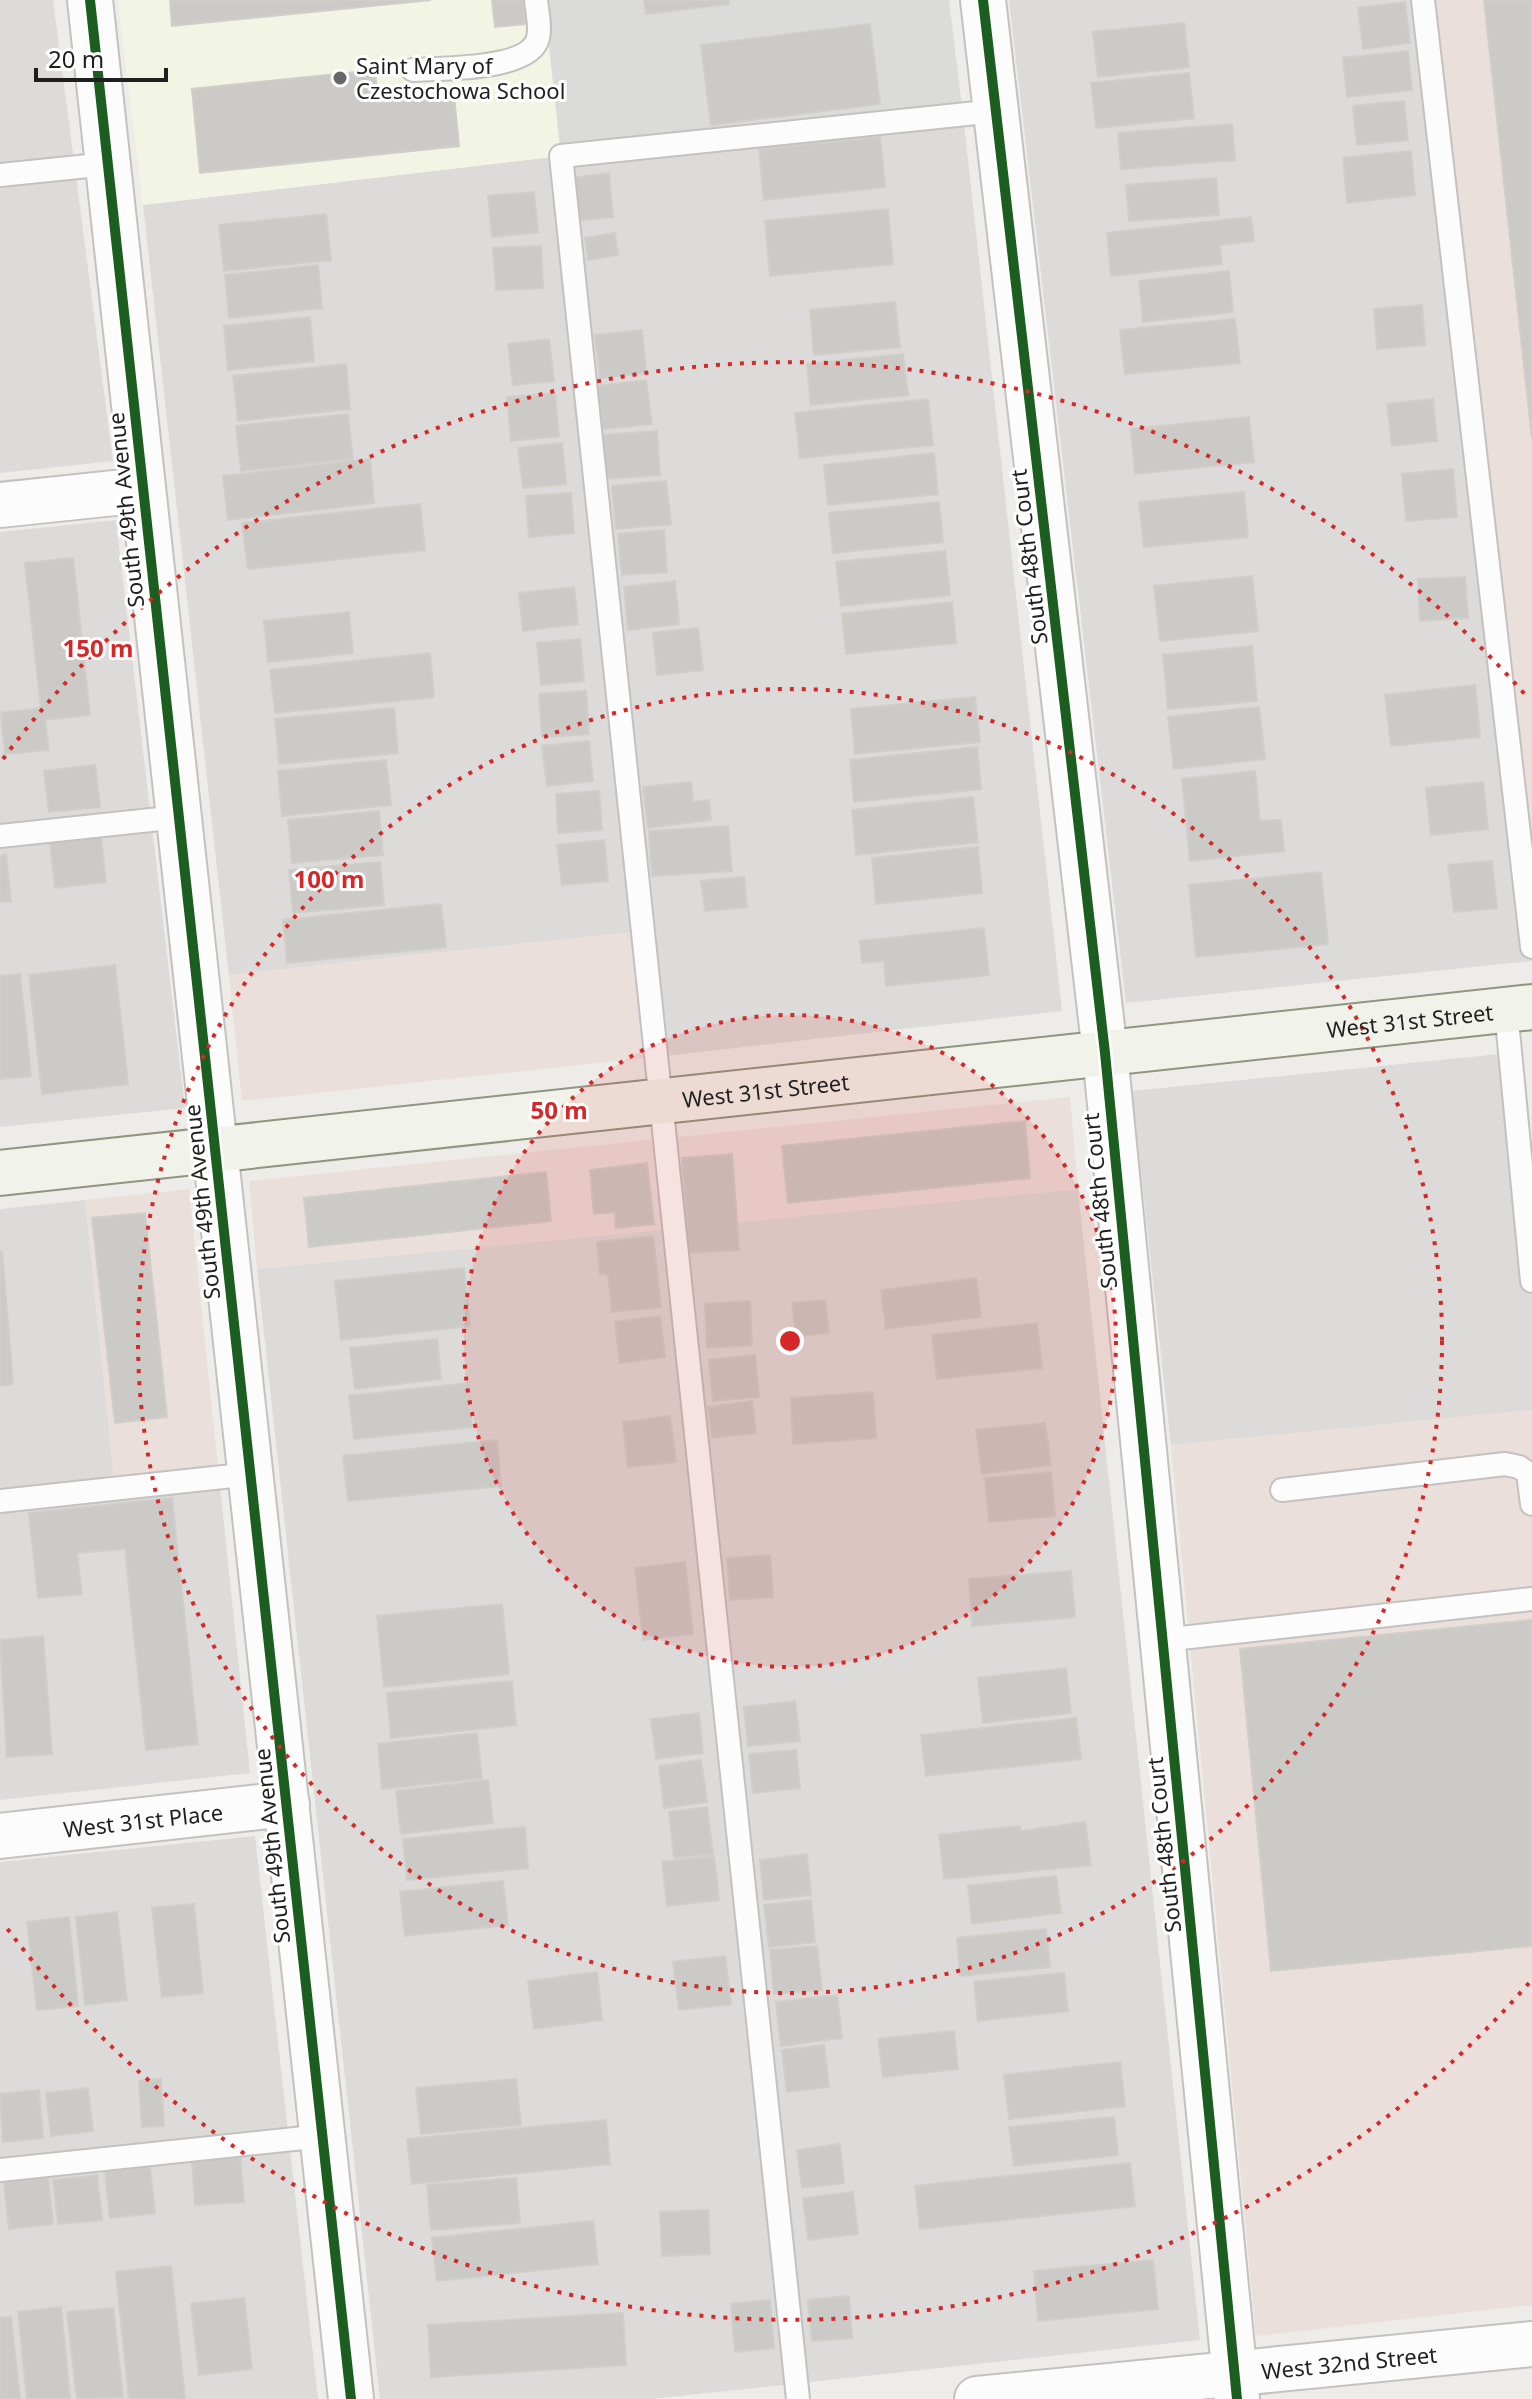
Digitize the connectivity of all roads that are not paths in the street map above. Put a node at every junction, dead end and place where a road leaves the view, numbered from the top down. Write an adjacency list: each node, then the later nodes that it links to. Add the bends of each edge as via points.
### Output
1 (90, 0): 7 (street, South 49th Avenue)
2 (536, 0): 5 (lane, via 538,39 517,58)
3 (983, 0): 6 (street, South 48th Court)
4 (1423, 0): 13 (lane)
5 (413, 70)
6 (996, 111): 15 (street, South 48th Court); 16 (lane, via 561,156)
7 (108, 164): 8 (lane); 9 (street, South 49th Avenue)
8 (0, 175)
9 (143, 490): 10 (street); 11 (street, South 49th Avenue)
10 (0, 505)
11 (179, 817): 12 (lane); 17 (street, South 49th Avenue)
12 (0, 836)
13 (1532, 947)
14 (1519, 1009): 15 (main road, West 31st Street); 19 (lane)
15 (1105, 1053): 16 (main road, West 31st Street); 25 (street, South 48th Court)
16 (661, 1102): 17 (main road, West 31st Street); 33 (lane)
17 (215, 1150): 18 (main road, West 31st Street); 20 (street, South 49th Avenue)
18 (0, 1173)
19 (1532, 1281)
20 (251, 1474): 22 (lane); 26 (street, South 49th Avenue)
21 (1282, 1490): 23 (lane, via 1505,1464 1528,1473)
22 (0, 1501)
23 (1532, 1504)
24 (1532, 1599): 25 (lane)
25 (1163, 1640): 31 (street, South 48th Court)
26 (287, 1804): 27 (street, West 31st Place); 28 (street, South 49th Avenue)
27 (0, 1836)
28 (323, 2136): 29 (lane); 32 (street, South 49th Avenue)
29 (0, 2170)
30 (1532, 2344): 31 (street, West 32nd Street)
31 (1236, 2385): 34 (street, West 32nd Street)
32 (351, 2399)
33 (798, 2399)
34 (977, 2399)

